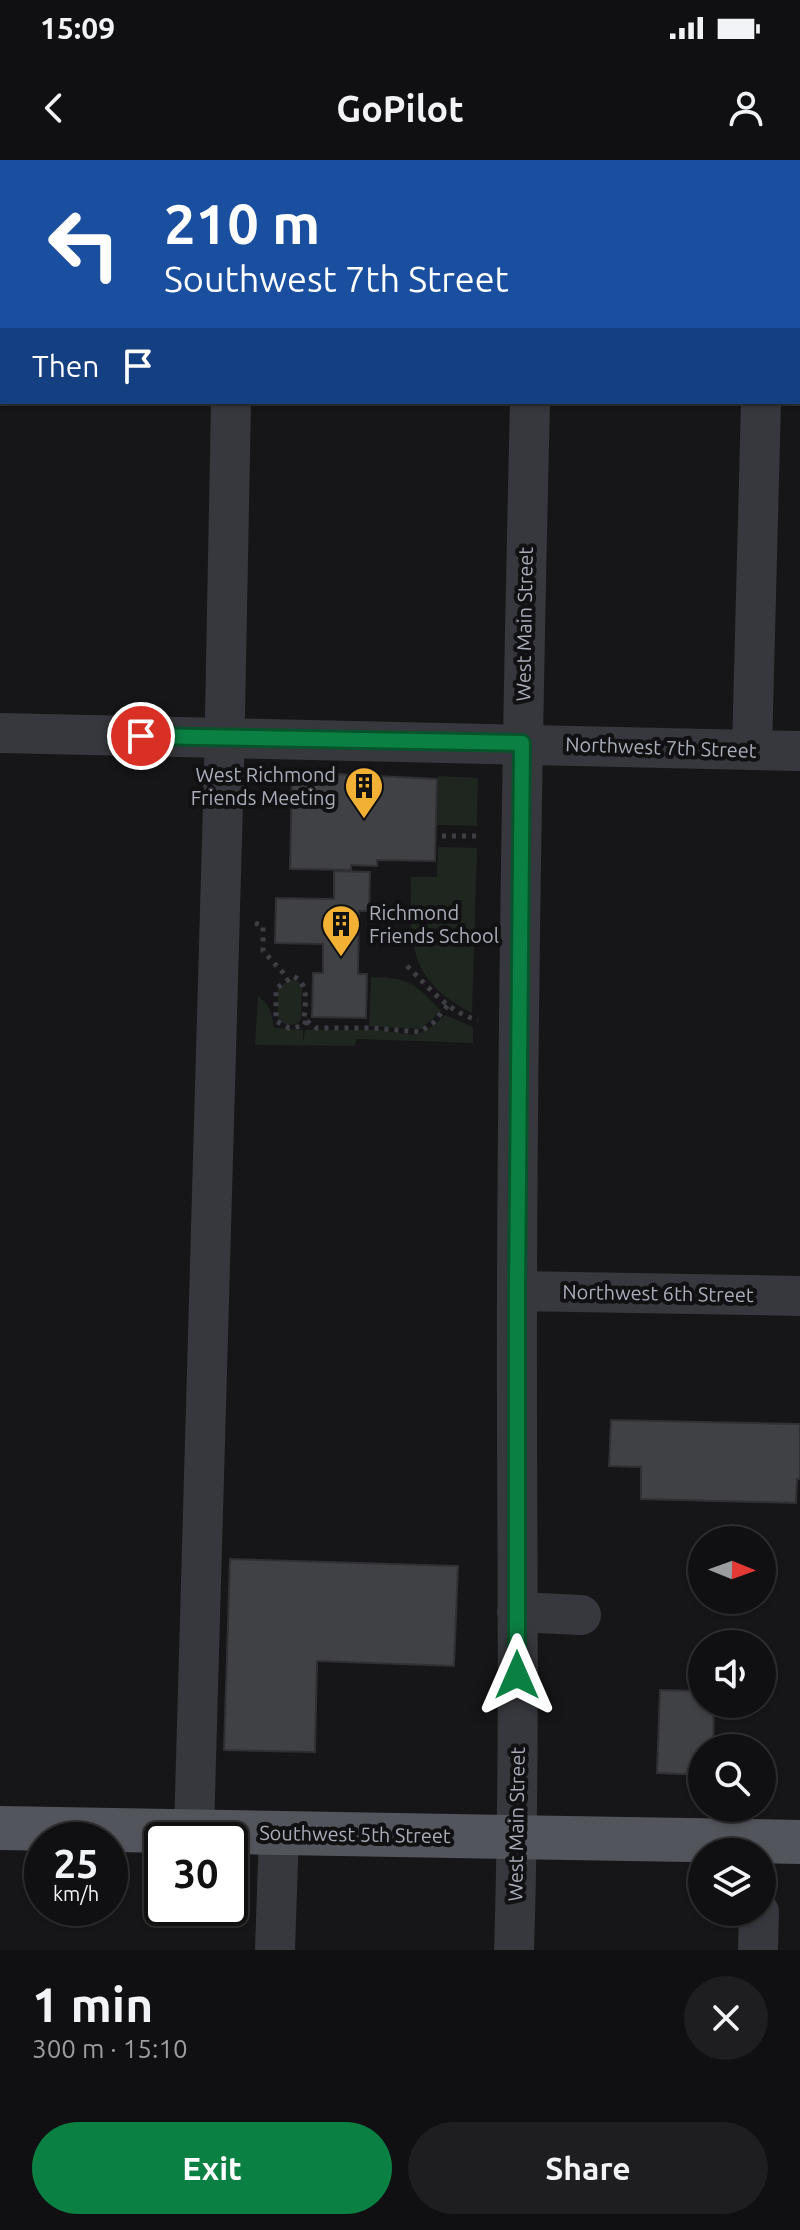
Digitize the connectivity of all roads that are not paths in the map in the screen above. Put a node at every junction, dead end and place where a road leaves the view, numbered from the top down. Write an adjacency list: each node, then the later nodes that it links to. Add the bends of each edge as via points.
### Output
1 (231, 404): 5 (street)
2 (530, 404): 6 (street, West Main Street)
3 (761, 404): 7 (street)
4 (0, 733): 5 (street, Northwest 7th Street)
5 (225, 737): 6 (street, Northwest 7th Street); 13 (street)
6 (522, 743): 7 (street, Northwest 7th Street); 9 (street, West Main Street)
7 (752, 750): 8 (street, Northwest 7th Street)
8 (800, 751)
9 (517, 1291): 10 (street, Northwest 6th Street); 11 (street, West Main Street)
10 (800, 1296)
11 (517, 1612): 12 (street); 18 (street, West Main Street)
12 (581, 1615)
13 (194, 1822)
14 (0, 1828): 15 (main road, Southwest 5th Street)
15 (144, 1830)
16 (248, 1832): 17 (main road, Southwest 5th Street)
17 (279, 1832): 18 (main road, Southwest 5th Street); 21 (street)
18 (518, 1837): 19 (main road, Southwest 5th Street); 22 (street, West Main Street)
19 (688, 1842)
20 (759, 1926): 23 (street)
21 (275, 1950)
22 (514, 1950)
23 (758, 1950)

